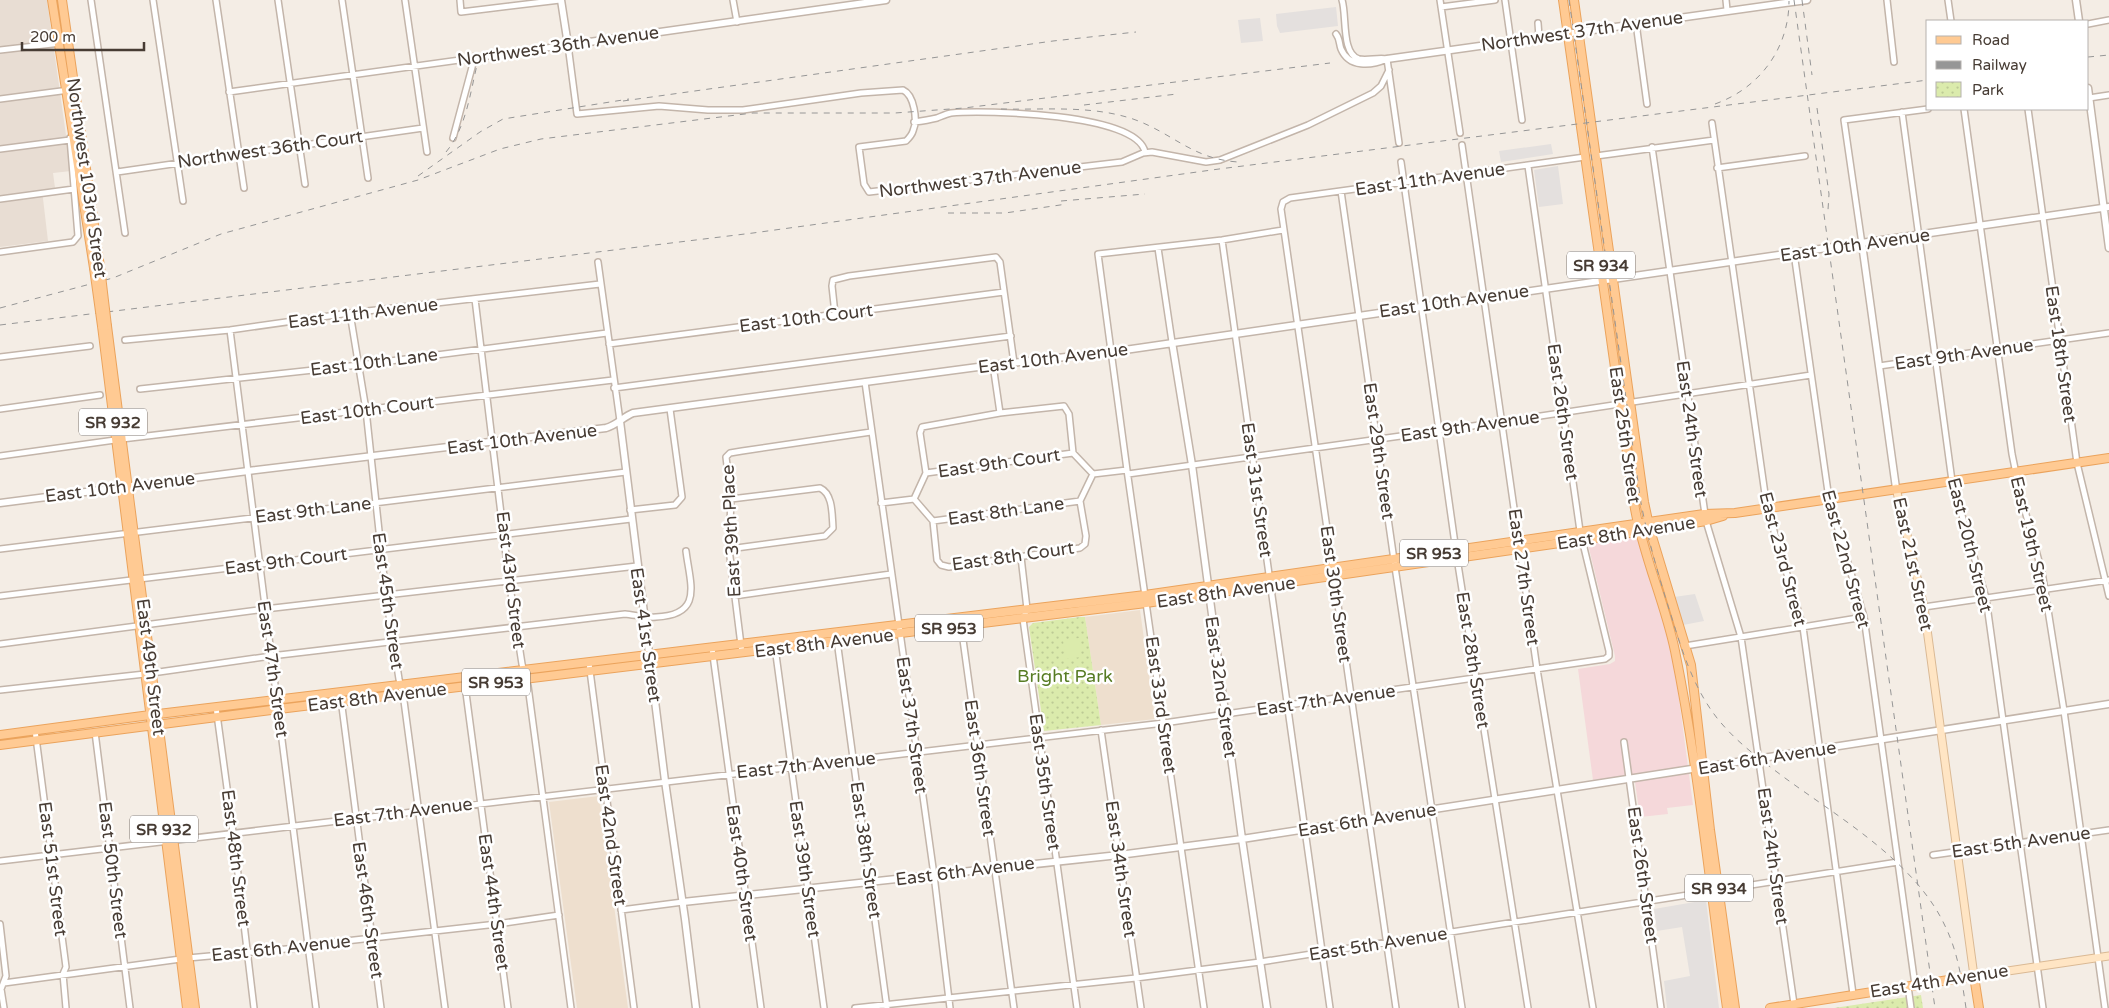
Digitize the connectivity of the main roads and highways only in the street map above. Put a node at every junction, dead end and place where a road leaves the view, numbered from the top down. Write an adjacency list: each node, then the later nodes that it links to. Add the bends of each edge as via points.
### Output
1 (52, 0): 9 (main road, Northwest 103rd Street / SR 932)
2 (57, 0): 6 (main road)
3 (62, 0): 6 (main road, Northwest 103rd Street / SR 932)
4 (1563, 0): 8 (main road, East 25th Street / SR 934)
5 (1574, 0): 7 (main road, SR 934)
6 (65, 17): 9 (main road, Northwest 103rd Street / SR 932)
7 (1603, 204): 8 (main road); 13 (main road, SR 934)
8 (1592, 206): 14 (main road, East 25th Street / SR 934)
9 (97, 268): 10 (main road, Northwest 103rd Street / SR 932, bridge)
10 (104, 326): 23 (main road, East 49th Street / SR 932)
11 (2109, 458): 12 (main road, East 8th Avenue / SR 953)
12 (1896, 488): 13 (main road, East 8th Avenue / SR 953); 31 (main road, East 21st Street, via 1924,607)
13 (1649, 526): 14 (main road, East 8th Avenue / SR 953); 27 (main road, SR 934, via 1693,680)
14 (1639, 527): 15 (main road, East 8th Avenue / SR 953, via 1582,540); 15 (main road, East 8th Avenue / SR 953, via 1580,531); 27 (main road, East 25th Street / SR 934, via 1674,649)
15 (1519, 545): 16 (main road, East 8th Avenue / SR 953)
16 (1456, 554): 17 (main road, East 8th Avenue / SR 953, via 1394,559); 17 (main road, East 8th Avenue / SR 953, via 1395,567)
17 (1332, 572): 18 (main road, East 8th Avenue / SR 953)
18 (1146, 599): 19 (main road, East 8th Avenue / SR 953, via 1027,609); 19 (main road, East 8th Avenue / SR 953, via 961,627)
19 (899, 629): 20 (main road, East 8th Avenue / SR 953)
20 (589, 667): 21 (main road, East 8th Avenue / SR 953, via 526,679); 21 (main road, East 8th Avenue / SR 953, via 524,670)
21 (465, 682): 22 (main road, East 8th Avenue / SR 953)
22 (278, 705): 23 (main road, East 8th Avenue / SR 953, via 216,707); 24 (main road, East 8th Avenue / SR 953)
23 (154, 715): 24 (main road, East 49th Street / SR 932); 25 (main road, East 8th Avenue / SR 953)
24 (155, 725): 26 (main road, East 8th Avenue / SR 953); 30 (main road, East 49th Street / SR 932)
25 (0, 735)
26 (0, 745)
27 (1698, 769): 28 (main road, SR 934)
28 (1715, 892): 34 (main road, SR 934); 35 (main road, SR 934)
29 (2109, 956): 31 (main road, East 4th Avenue)
30 (185, 958): 32 (main road, East 49th Street / SR 932); 33 (main road, East 49th Street / SR 932)
31 (1974, 976): 36 (main road, East 4th Avenue); 37 (main road, East 21st Street)
32 (187, 1008)
33 (195, 1008)
34 (1727, 1008)
35 (1735, 1008)
36 (1770, 1008)
37 (1979, 1008)

